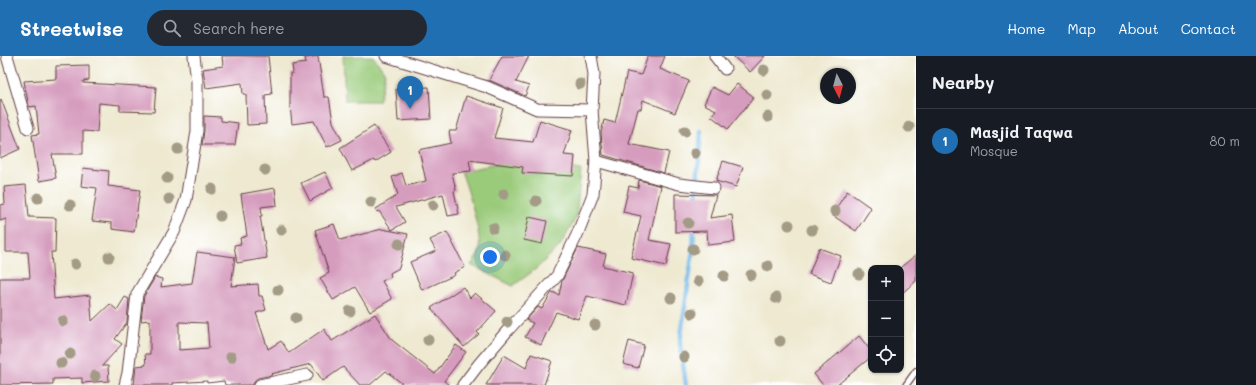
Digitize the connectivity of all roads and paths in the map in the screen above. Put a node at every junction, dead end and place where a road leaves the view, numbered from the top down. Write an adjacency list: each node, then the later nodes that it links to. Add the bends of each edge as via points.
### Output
1 (7, 56): 8 (street)
2 (194, 56): 13 (street, via 197,82 196,131 186,200 174,232 136,294)
3 (386, 56): 7 (street, via 487,87 538,109)
4 (591, 56): 7 (street, via 594,74)
5 (714, 56): 6 (street)
6 (725, 69)
7 (592, 110): 9 (street)
8 (28, 128)
9 (596, 161): 10 (street, via 679,184); 15 (street, via 593,194 557,276 478,364)
10 (714, 188)
11 (916, 371): 16 (lane)
12 (307, 375): 14 (street)
13 (125, 385)
14 (260, 385)
15 (463, 385)
16 (906, 385)

